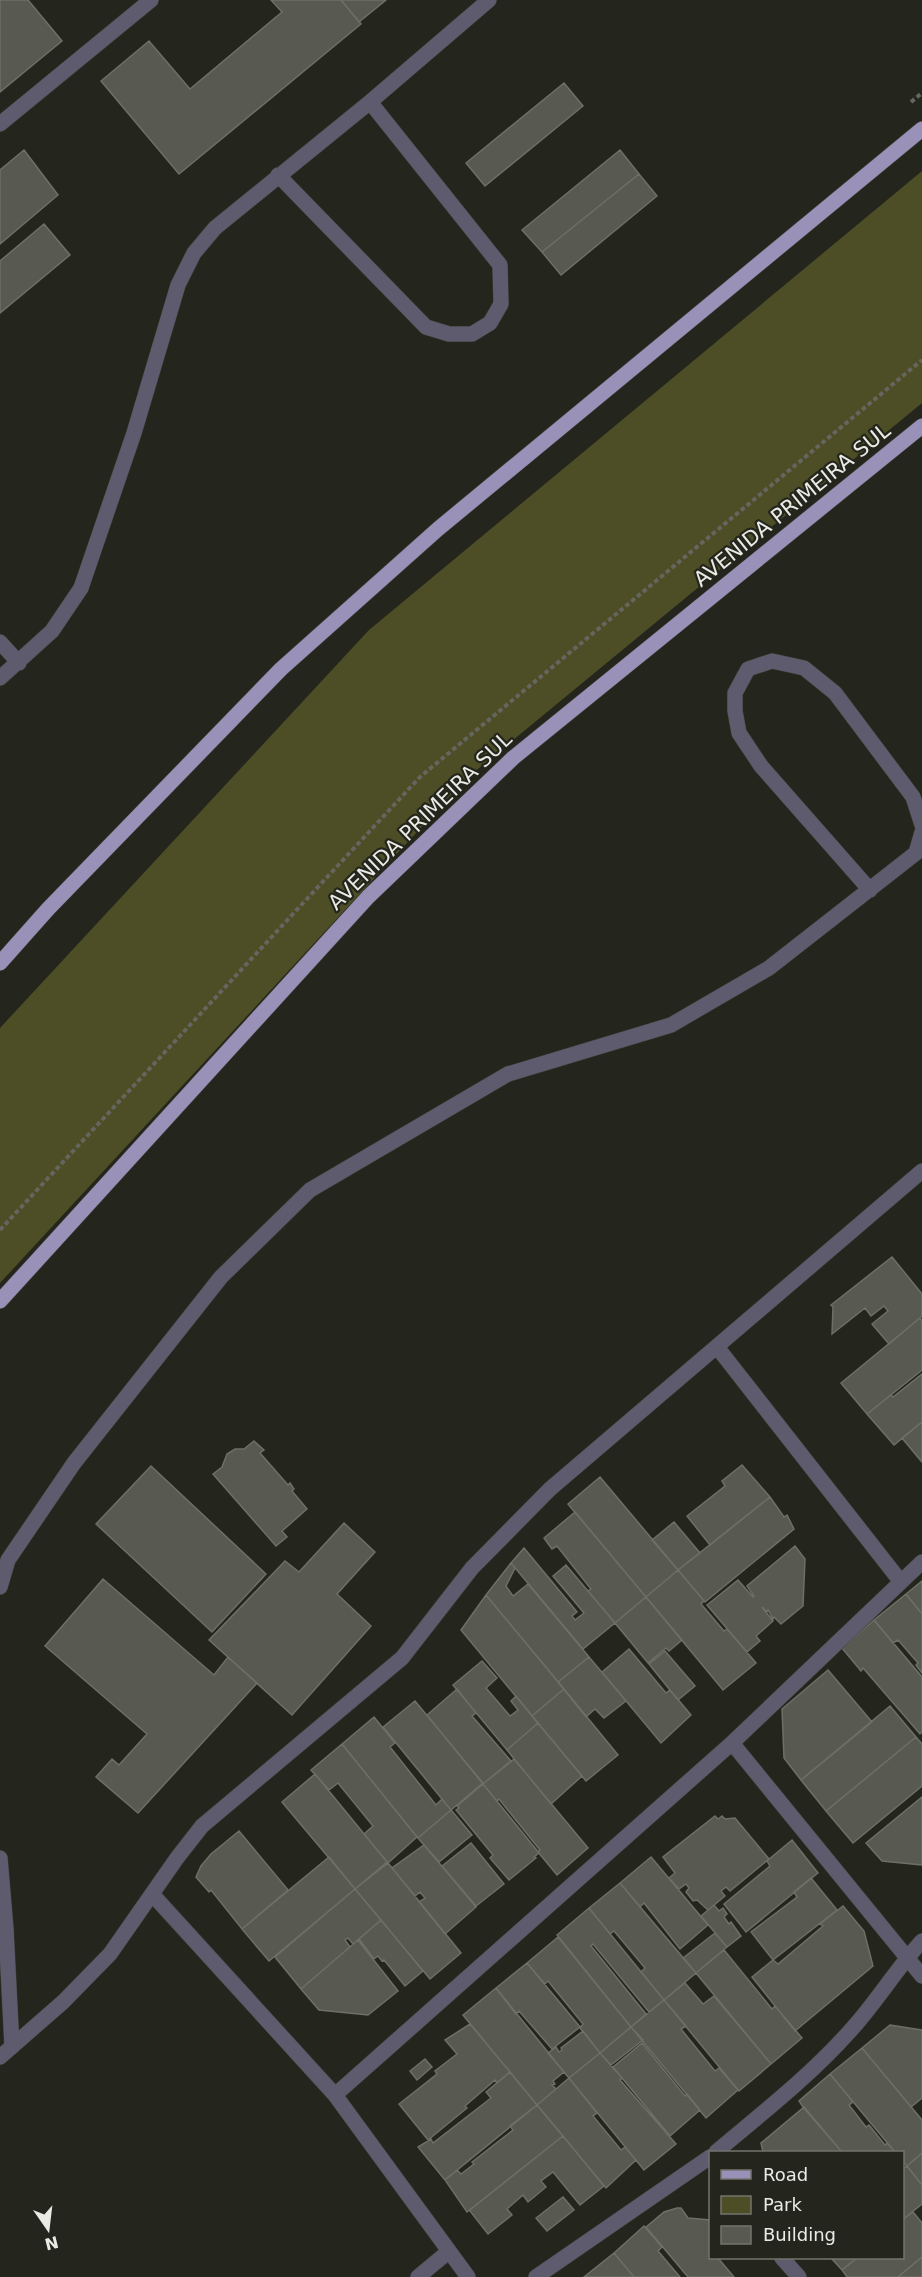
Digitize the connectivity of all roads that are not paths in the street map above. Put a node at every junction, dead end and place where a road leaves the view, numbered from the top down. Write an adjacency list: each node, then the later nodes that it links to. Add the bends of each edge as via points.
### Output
1 (151, 0): 4 (street)
2 (489, 0): 3 (street)
3 (370, 102): 6 (street); 6 (street, via 500,265 501,303 490,323 472,334 449,334 426,327)
4 (0, 124)
5 (922, 129): 14 (main road, via 438,529 281,669)
6 (278, 175): 9 (street, via 215,228 194,253 178,285 134,433 81,588 52,631)
7 (922, 426): 16 (main road, AVENIDA PRIMEIRA SUL, via 513,758 368,897)
8 (0, 642): 9 (street)
9 (19, 663): 10 (street)
10 (0, 678)
11 (922, 825): 13 (street, via 912,797 835,693 804,668 772,661 748,669 735,693 739,733 761,766)
12 (922, 832): 13 (street, via 916,853)
13 (870, 890): 20 (street, via 769,968 671,1025 508,1074 310,1190 221,1277 74,1463 8,1560)
14 (0, 963)
15 (922, 1171): 17 (street)
16 (0, 1301)
17 (717, 1347): 19 (street); 23 (street, via 550,1489 472,1568 402,1658 202,1826)
18 (922, 1562): 19 (street)
19 (901, 1581): 21 (street)
20 (0, 1587)
21 (732, 1743): 25 (street); 29 (street)
22 (0, 1858): 27 (street)
23 (152, 1894): 27 (street, via 110,1954); 29 (street)
24 (922, 1941): 25 (street)
25 (906, 1958): 26 (street); 30 (street, via 850,2031)
26 (922, 1976)
27 (12, 2047): 28 (street)
28 (0, 2056)
29 (335, 2095): 32 (street)
30 (717, 2151)
31 (708, 2164): 36 (street)
32 (448, 2252): 34 (street); 35 (street)
33 (783, 2259): 37 (street)
34 (417, 2277)
35 (468, 2277)
36 (536, 2277)
37 (799, 2277)

